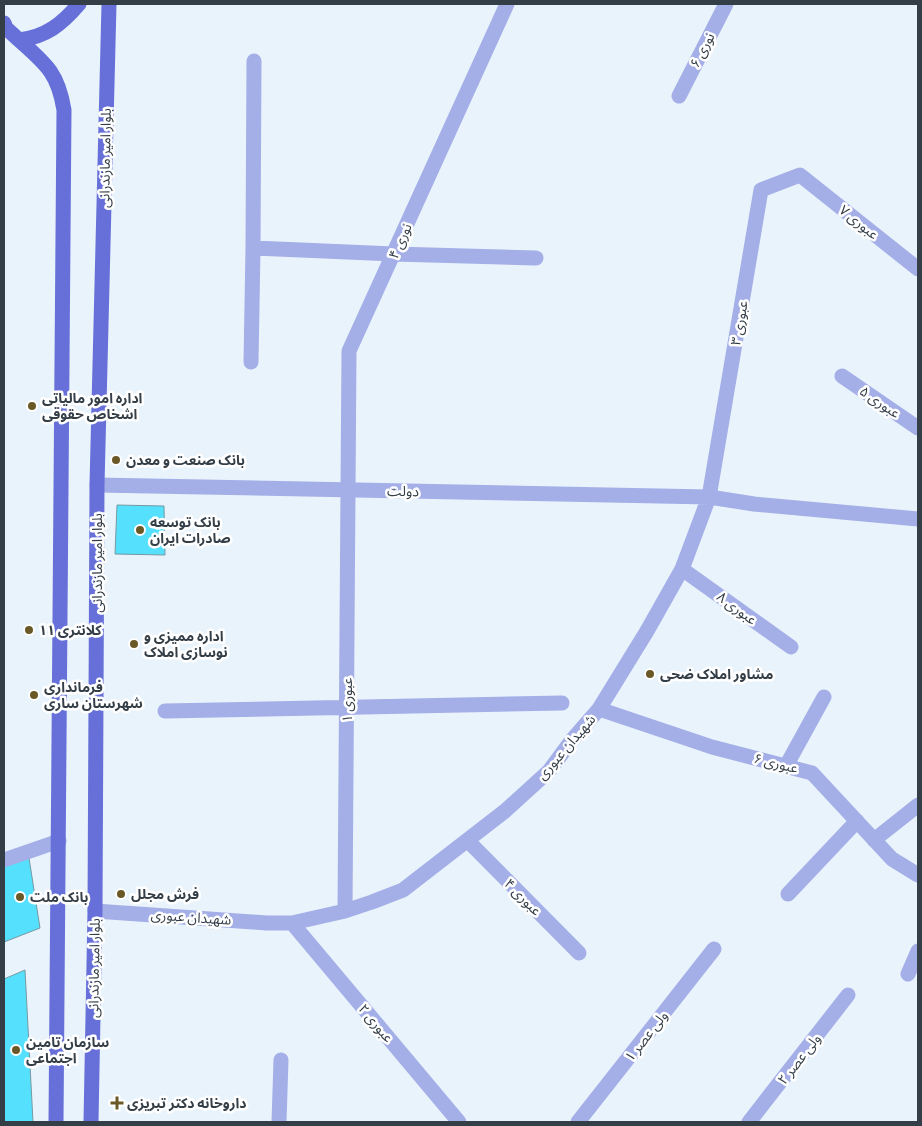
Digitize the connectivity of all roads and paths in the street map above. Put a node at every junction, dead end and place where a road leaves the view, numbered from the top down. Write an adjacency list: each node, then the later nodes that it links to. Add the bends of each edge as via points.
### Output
1 (79, 4): 6 (main road, via 55,28 34,38)
2 (109, 4): 17 (main road, بلوار امیر مازندرانی)
3 (507, 4): 11 (street, نوری ۴)
4 (726, 4): 8 (street, نوری ۶)
5 (4, 23): 6 (main road)
6 (19, 40): 32 (main road, via 56,78 64,110)
7 (254, 61): 10 (street)
8 (679, 96)
9 (800, 175): 13 (street, عبوری ۷); 19 (street, عبوری ۳, via 761,190)
10 (253, 248): 11 (street); 14 (street)
11 (394, 254): 12 (street); 18 (street, نوری ۴, via 350,351)
12 (536, 258)
13 (918, 269)
14 (251, 362)
15 (842, 376): 16 (street, عبوری ۵)
16 (918, 428)
17 (97, 485): 18 (street, دولت); 37 (main road, بلوار امیر مازندرانی)
18 (347, 490): 19 (street, دولت); 25 (street, عبوری ۱)
19 (709, 497): 20 (street); 21 (street, شهیدان عبوری)
20 (918, 519)
21 (682, 570): 22 (street, عبوری ۸); 26 (street, شهیدان عبوری)
22 (791, 647)
23 (824, 697): 28 (street)
24 (562, 703): 25 (street)
25 (348, 708): 27 (street); 38 (street, عبوری ۱)
26 (599, 709): 28 (street, عبوری ۶, via 712,747); 33 (street, شهیدان عبوری, via 548,771)
27 (165, 711)
28 (786, 766): 30 (street, عبوری ۶, via 812,773)
29 (918, 805): 31 (street)
30 (857, 821): 31 (street, عبوری ۶); 36 (street)
31 (874, 840): 35 (street, عبوری ۶, via 892,859)
32 (59, 841): 34 (street); 46 (main road)
33 (468, 841): 38 (street, شهیدان عبوری, via 403,890); 42 (street, عبوری ۴)
34 (4, 860)
35 (918, 875)
36 (788, 894)
37 (95, 910): 39 (street, شهیدان عبوری); 47 (main road, بلوار امیر مازندرانی)
38 (344, 910): 39 (street, شهیدان عبوری)
39 (292, 923): 49 (street, عبوری ۲)
40 (714, 949): 50 (street, ولی عصر ۱)
41 (918, 951): 43 (street)
42 (579, 953)
43 (908, 974)
44 (848, 995): 51 (street, ولی عصر ۲)
45 (281, 1060): 48 (street)
46 (56, 1122)
47 (90, 1122)
48 (279, 1122)
49 (460, 1122)
50 (578, 1122)
51 (749, 1122)

